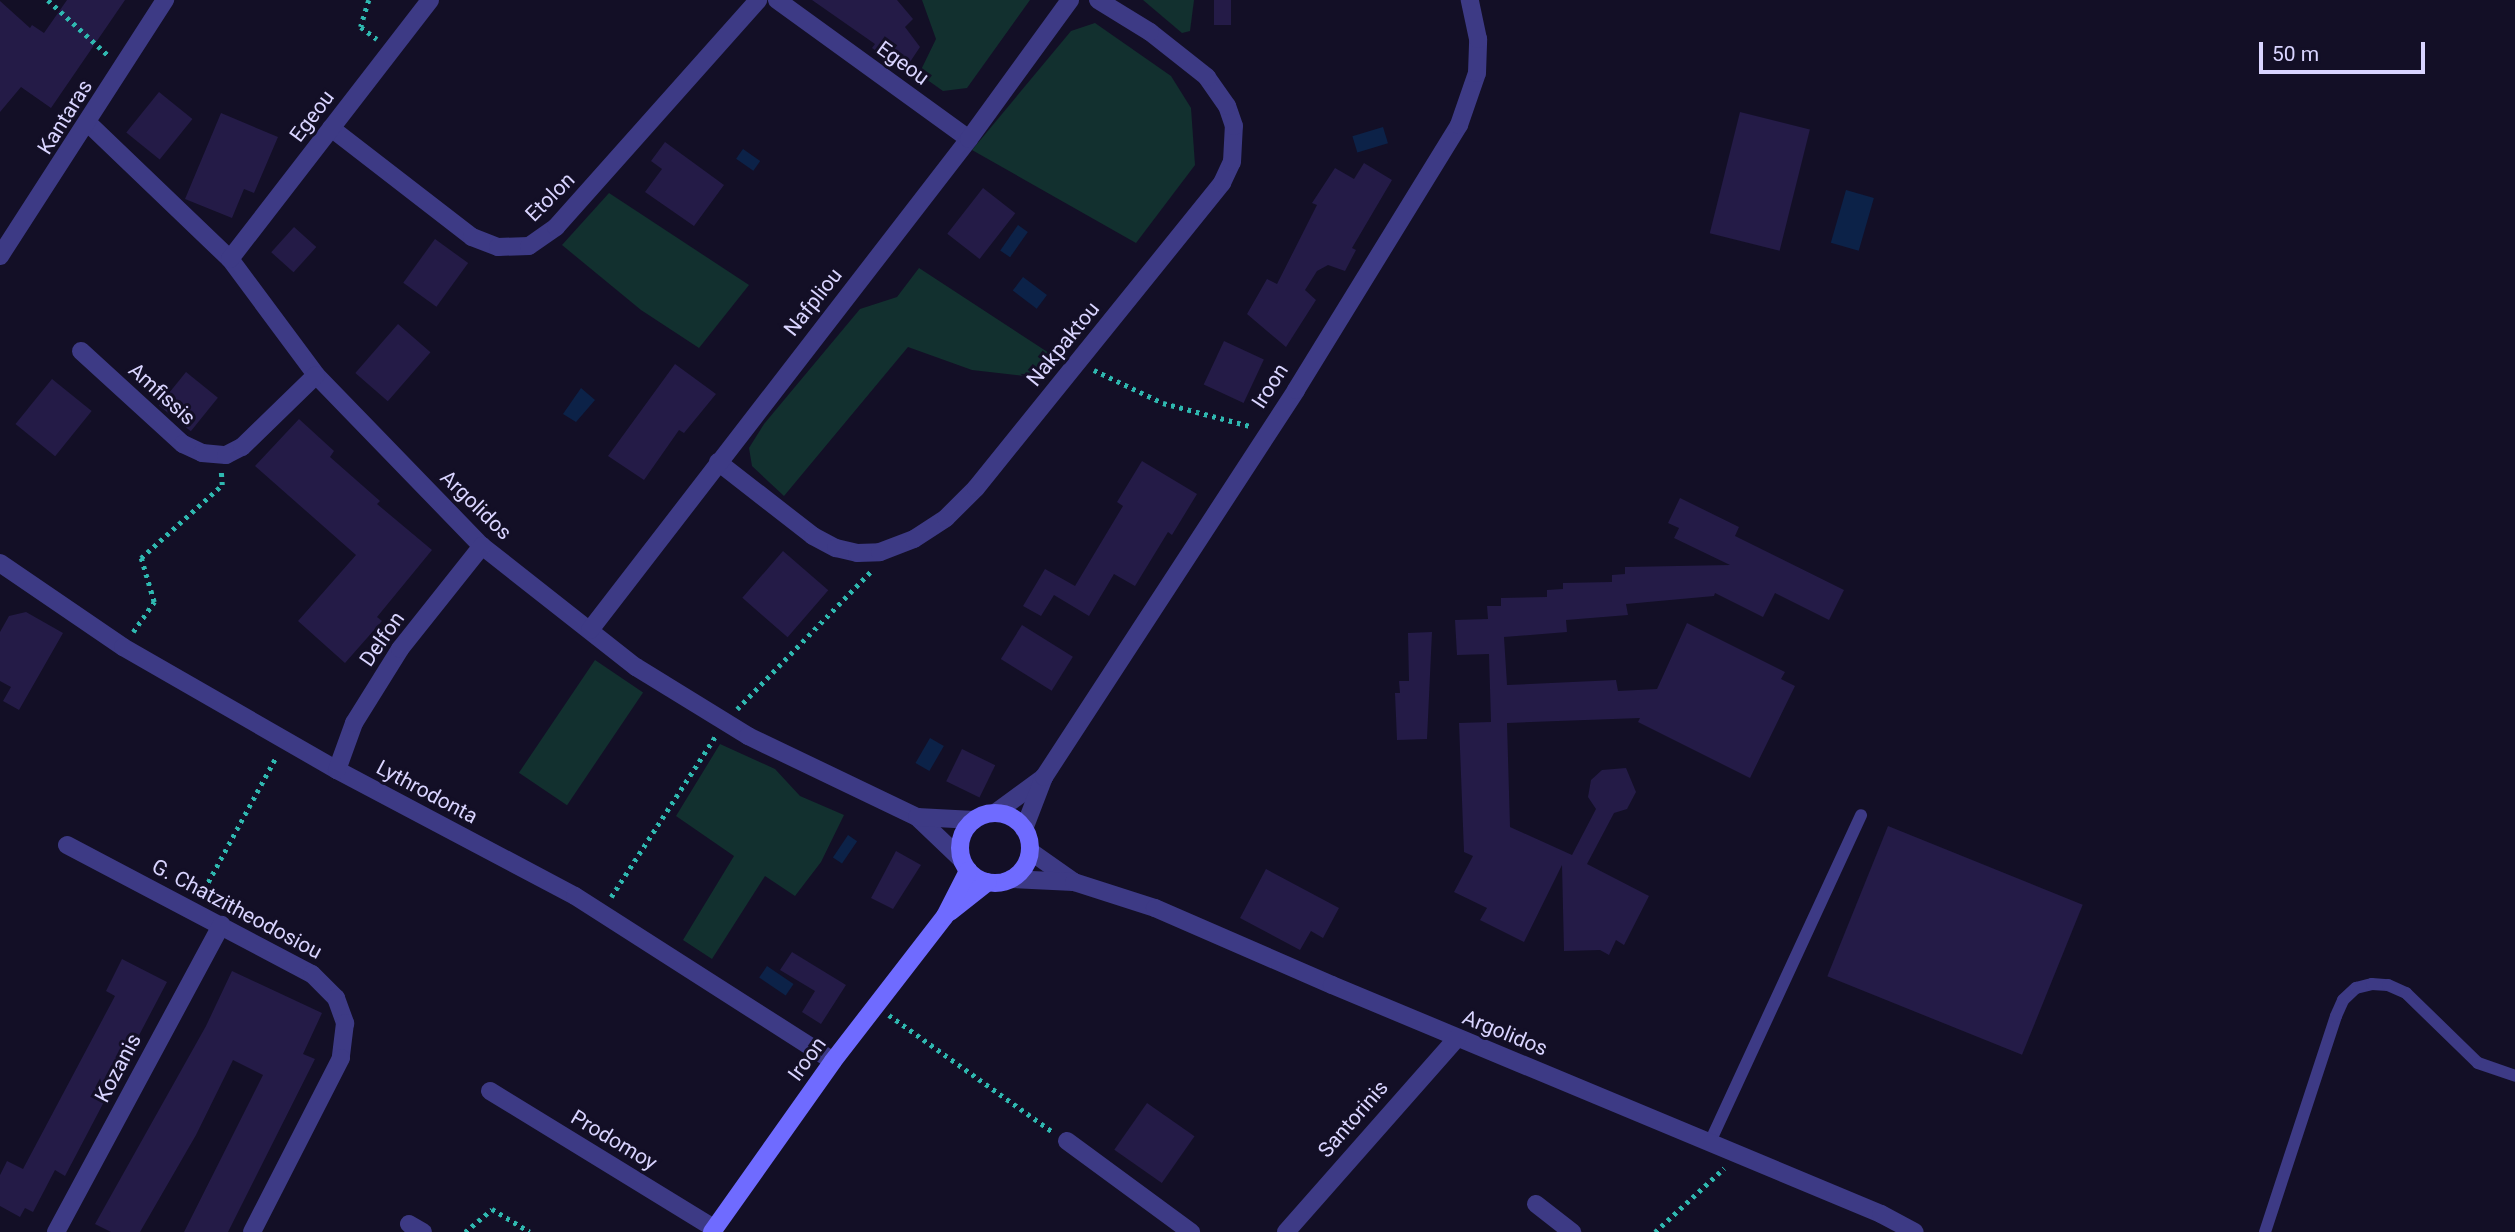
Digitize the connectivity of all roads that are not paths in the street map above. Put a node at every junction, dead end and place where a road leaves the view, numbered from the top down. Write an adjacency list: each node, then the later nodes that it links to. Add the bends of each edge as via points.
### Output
1 (165, 0): 8 (street, Kantaras)
2 (430, 0): 9 (street, Egeou)
3 (758, 0): 9 (street, Etolon, via 556,227 529,246 498,247 472,237)
4 (777, 0): 10 (street, Egeou)
5 (1070, 0): 10 (street, Nafpliou)
6 (1098, 0): 15 (street, Nakpaktou, via 1150,32 1207,77 1227,106 1235,139 1232,162 1222,183 957,509 925,534 890,550 857,553 823,542)
7 (1470, 0): 20 (street, Iroon, via 1478,39 1477,73 1459,125 1269,431)
8 (88, 123): 11 (street, Kantaras); 12 (street, Argolidos)
9 (331, 128): 12 (street, Egeou)
10 (969, 139): 15 (street, Nafpliou)
11 (0, 256)
12 (230, 259): 14 (street, Argolidos)
13 (81, 351): 14 (street, Amfissis, via 183,444 220,455 242,447)
14 (316, 375): 16 (street, Argolidos)
15 (718, 462): 18 (street, Nafpliou)
16 (482, 546): 18 (street, Argolidos); 19 (street, Delfon, via 394,660 354,723)
17 (1, 566): 19 (street, Lythrodonta, via 122,647)
18 (590, 630): 23 (street, Argolidos, via 636,667 748,736)
19 (337, 770): 35 (street, Lythrodonta, via 575,896)
20 (1044, 777): 21 (street, Iroon); 25 (street, Iroon)
21 (995, 813): 24 (street); 25 (street)
22 (1861, 815): 39 (lane)
23 (917, 817): 24 (street, Argolidos); 28 (street, Argolidos)
24 (974, 820): 28 (street, via 961,838)
25 (1024, 829): 27 (street)
26 (68, 845): 33 (street, G. Chatzitheodosiou)
27 (1030, 851): 29 (street, via 1020,872); 31 (street, Argolidos)
28 (965, 865): 30 (street); 32 (street, Iroon)
29 (1011, 879): 30 (street); 31 (street, Argolidos)
30 (988, 882): 32 (street, Iroon)
31 (1074, 882): 34 (street, Argolidos, via 1207,929)
32 (945, 916): 35 (street, Iroon)
33 (221, 925): 42 (street, Kozanis); 43 (street, G. Chatzitheodosiou, via 320,979 336,998 345,1023 337,1069)
34 (1457, 1038): 39 (street, Argolidos); 45 (street, Santorinis)
35 (833, 1061): 41 (street, Iroon)
36 (2515, 1076): 48 (lane, via 2478,1063 2406,993 2388,985 2356,988 2343,1000 2336,1016)
37 (490, 1091): 41 (street, Prodomoy)
38 (1067, 1141): 44 (street)
39 (1710, 1142): 47 (street, Argolidos)
40 (1536, 1204): 46 (street)
41 (713, 1230)
42 (56, 1232)
43 (252, 1232)
44 (1191, 1232)
45 (1286, 1232)
46 (1572, 1232)
47 (1915, 1232)
48 (2265, 1232)

